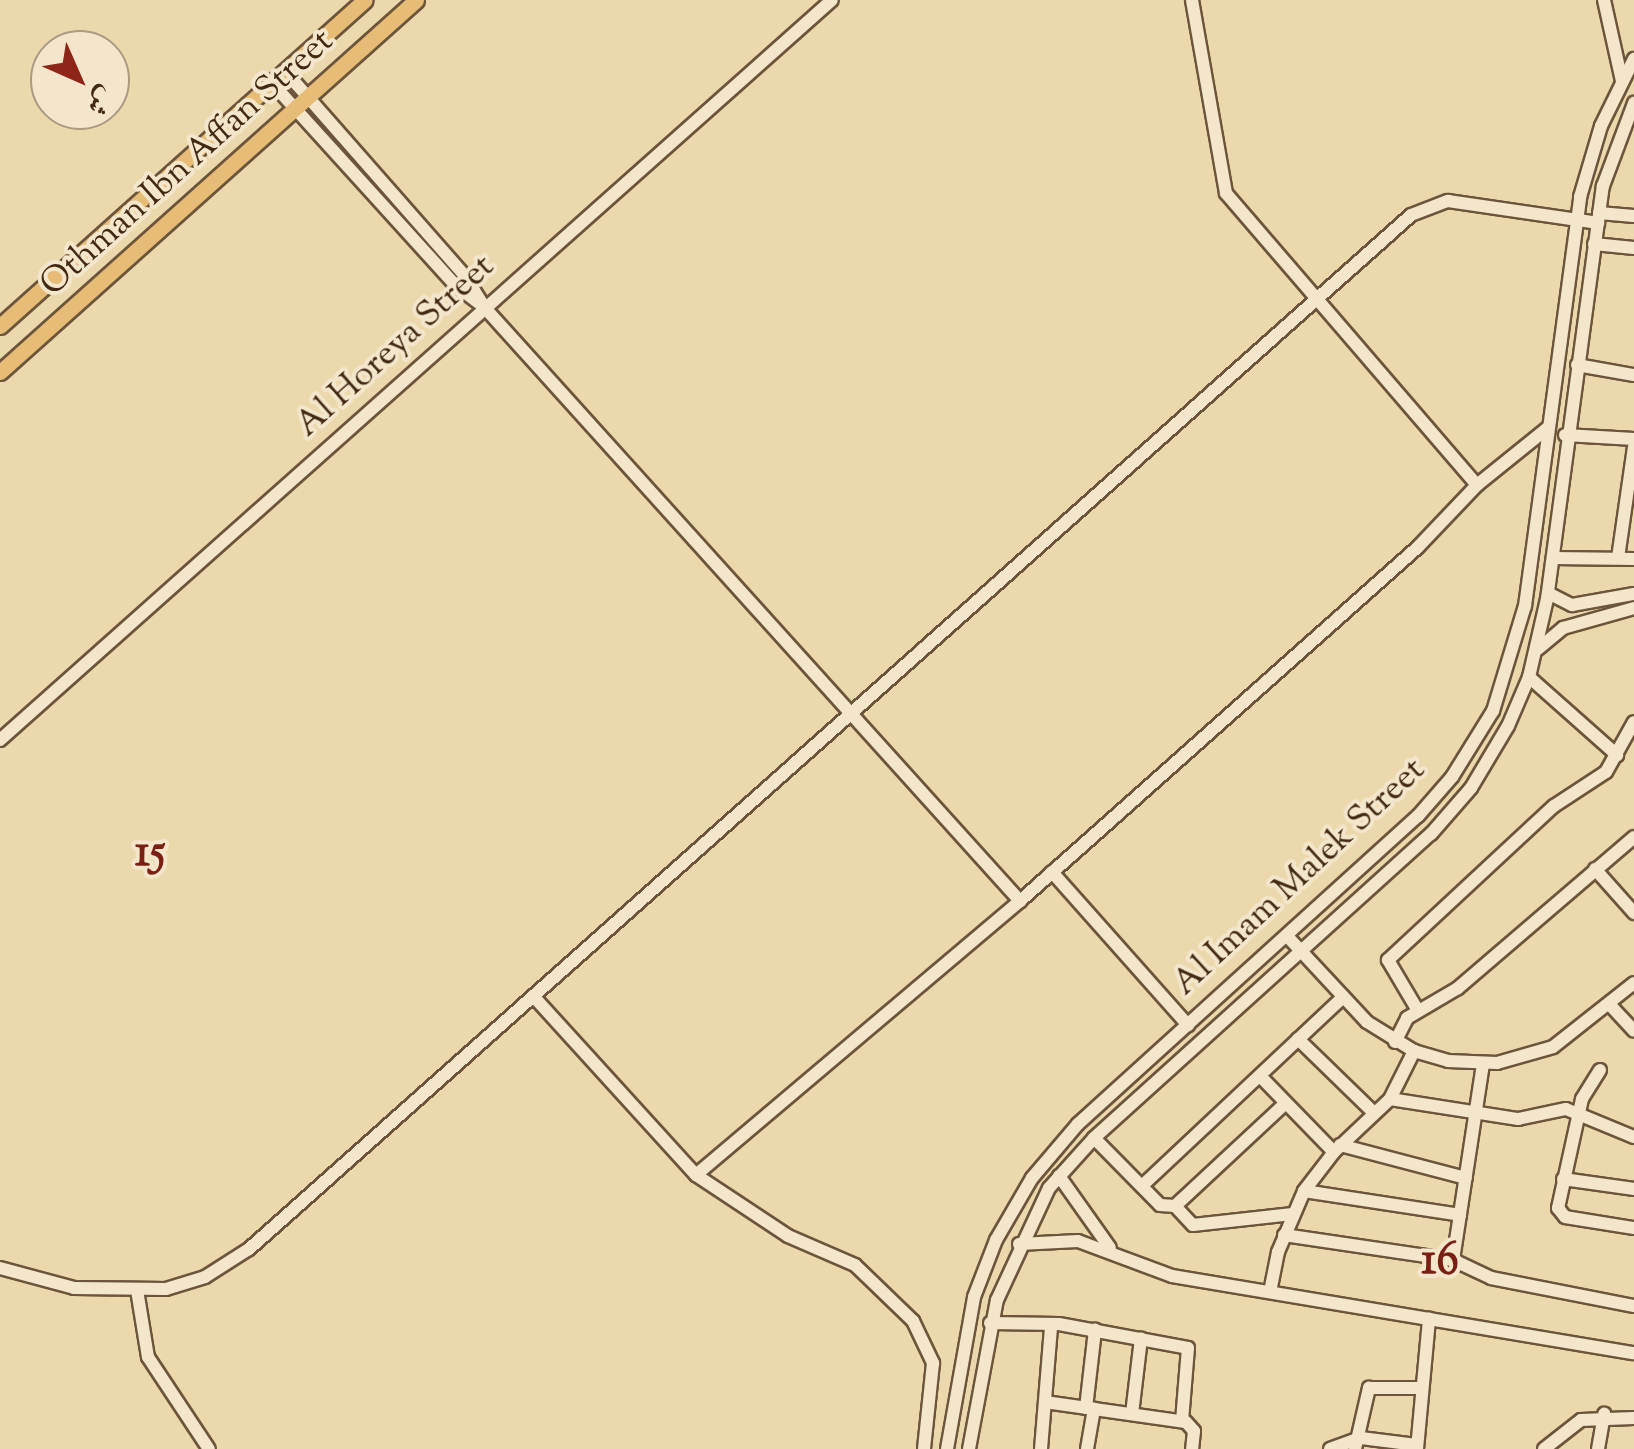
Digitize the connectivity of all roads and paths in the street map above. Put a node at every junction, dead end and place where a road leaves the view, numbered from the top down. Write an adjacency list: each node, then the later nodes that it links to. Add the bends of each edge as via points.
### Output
1 (365, 0): 7 (main road, Othman Ibn Affan Street)
2 (416, 0): 10 (main road, Othman Ibn Affan Street)
3 (832, 0): 21 (street, Al Horeya Street)
4 (1192, 0): 20 (street, via 1226,194)
5 (1604, 0): 8 (street)
6 (1634, 59): 8 (street, Al Imam Malek Street)
7 (285, 70): 9 (main road, Othman Ibn Affan Street); 10 (street)
8 (1622, 81): 17 (street, Al Imam Malek Street, via 1592,149)
9 (272, 83): 11 (street); 22 (main road, Othman Ibn Affan Street)
10 (307, 96): 11 (main road, Othman Ibn Affan Street); 21 (street, via 465,276)
11 (294, 108): 21 (street, via 455,285); 26 (main road, Othman Ibn Affan Street)
12 (1632, 110): 14 (street, Al Imam Malek Street)
13 (1634, 135): 14 (street)
14 (1618, 138): 16 (street, Al Imam Malek Street)
15 (1634, 216): 16 (street)
16 (1598, 218): 17 (street); 18 (street, Al Imam Malek Street)
17 (1576, 220): 20 (street, via 1470,202 1430,205); 23 (street, Al Imam Malek Street)
18 (1594, 244): 19 (street); 24 (street, Al Imam Malek Street)
19 (1634, 248)
20 (1314, 300): 34 (street); 43 (street)
21 (485, 308): 43 (street); 45 (street, Al Horeya Street)
22 (0, 326)
23 (1562, 328): 24 (street, via 1574,336); 28 (street, Al Imam Malek Street)
24 (1582, 330): 25 (street, Al Imam Malek Street)
25 (1577, 366): 27 (street); 29 (street, Al Imam Malek Street)
26 (0, 372)
27 (1634, 375)
28 (1554, 384): 29 (street, via 1562,377); 30 (street, Al Imam Malek Street)
29 (1574, 386): 31 (street, Al Imam Malek Street)
30 (1548, 426): 34 (street); 52 (street, Al Imam Malek Street, via 1520,634 1493,711 1436,797)
31 (1565, 435): 32 (street); 35 (street, Al Imam Malek Street)
32 (1634, 439)
33 (1634, 450): 36 (street)
34 (1477, 485): 49 (street, via 1418,547)
35 (1552, 558): 36 (street); 38 (street, Al Imam Malek Street)
36 (1618, 558): 37 (street)
37 (1634, 559)
38 (1548, 593): 39 (street, via 1572,604); 41 (street, Al Imam Malek Street)
39 (1634, 594)
40 (1634, 608): 41 (street, via 1563,628)
41 (1536, 651): 42 (street, Al Imam Malek Street)
42 (1529, 677): 46 (street); 53 (street, Al Imam Malek Street, via 1496,750 1460,803)
43 (848, 715): 50 (street); 56 (street)
44 (1634, 722): 46 (street)
45 (0, 740)
46 (1617, 755): 58 (street, via 1598,779 1554,806 1388,960)
47 (1634, 837): 48 (street)
48 (1595, 869): 51 (street); 58 (street, via 1458,988)
49 (1052, 872): 50 (street); 59 (street)
50 (1020, 901): 75 (street)
51 (1634, 914)
52 (1287, 936): 53 (street); 59 (street, Al Imam Malek Street)
53 (1302, 952): 55 (street); 73 (street, Al Imam Malek Street)
54 (1634, 983): 57 (street)
55 (1343, 997): 61 (street); 62 (street)
56 (535, 998): 75 (street); 91 (street, via 249,1250 205,1276)
57 (1610, 1005): 60 (street); 64 (street, via 1553,1047)
58 (1417, 1009): 62 (street)
59 (1188, 1024): 111 (street, Al Imam Malek Street, via 1078,1124 1012,1208 967,1322)
60 (1634, 1031)
61 (1298, 1039): 66 (street); 71 (street)
62 (1396, 1042): 63 (street)
63 (1414, 1051): 64 (street); 67 (street)
64 (1483, 1064): 70 (street)
65 (1600, 1070): 69 (street)
66 (1260, 1076): 68 (street); 79 (street)
67 (1390, 1099): 70 (street); 71 (street)
68 (1286, 1103): 74 (street); 82 (street)
69 (1579, 1111): 70 (street, via 1552,1109 1518,1119); 72 (street); 78 (street)
70 (1476, 1112): 77 (street)
71 (1374, 1113): 74 (street)
72 (1634, 1137)
73 (1094, 1138): 76 (street, Al Imam Malek Street); 79 (street)
74 (1337, 1149): 77 (street); 81 (street)
75 (696, 1174): 110 (street, via 788,1236 855,1265 914,1321 933,1363)
76 (1059, 1176): 87 (street, Al Imam Malek Street); 88 (street)
77 (1466, 1178): 84 (street)
78 (1563, 1179): 80 (street); 85 (street, via 1558,1208 1565,1217)
79 (1145, 1183): 82 (street, via 1160,1204)
80 (1634, 1189)
81 (1304, 1191): 83 (street); 84 (street)
82 (1175, 1206): 83 (street, via 1193,1225)
83 (1292, 1214): 86 (street)
84 (1460, 1215): 89 (street)
85 (1634, 1228)
86 (1284, 1234): 89 (street); 92 (street)
87 (1018, 1244): 88 (street, via 1058,1240); 95 (street, Al Imam Malek Street)
88 (1116, 1253): 92 (street, via 1172,1276)
89 (1453, 1260): 93 (street, via 1492,1278)
90 (0, 1268): 91 (street, via 74,1288)
91 (137, 1290): 109 (street, via 148,1357)
92 (1270, 1292): 94 (street)
93 (1634, 1306)
94 (1428, 1319): 99 (street); 100 (street)
95 (990, 1323): 96 (street); 112 (street, Al Imam Malek Street)
96 (1052, 1328): 97 (street); 101 (street)
97 (1095, 1330): 98 (street); 102 (street)
98 (1141, 1338): 103 (street); 106 (street, via 1191,1352)
99 (1634, 1353)
100 (1422, 1388): 107 (street, via 1369,1388); 108 (street)
101 (1045, 1402): 102 (street); 113 (street)
102 (1090, 1408): 103 (street); 114 (street)
103 (1132, 1414): 106 (street)
104 (1604, 1414): 105 (street); 117 (street, via 1568,1426); 118 (street)
105 (1634, 1418)
106 (1182, 1421): 115 (street, via 1194,1431)
107 (1356, 1444): 108 (street); 116 (street)
108 (1417, 1447)
109 (209, 1449)
110 (924, 1449)
111 (948, 1449)
112 (969, 1449)
113 (1041, 1449)
114 (1087, 1449)
115 (1192, 1449)
116 (1330, 1449)
117 (1544, 1449)
118 (1598, 1449)

